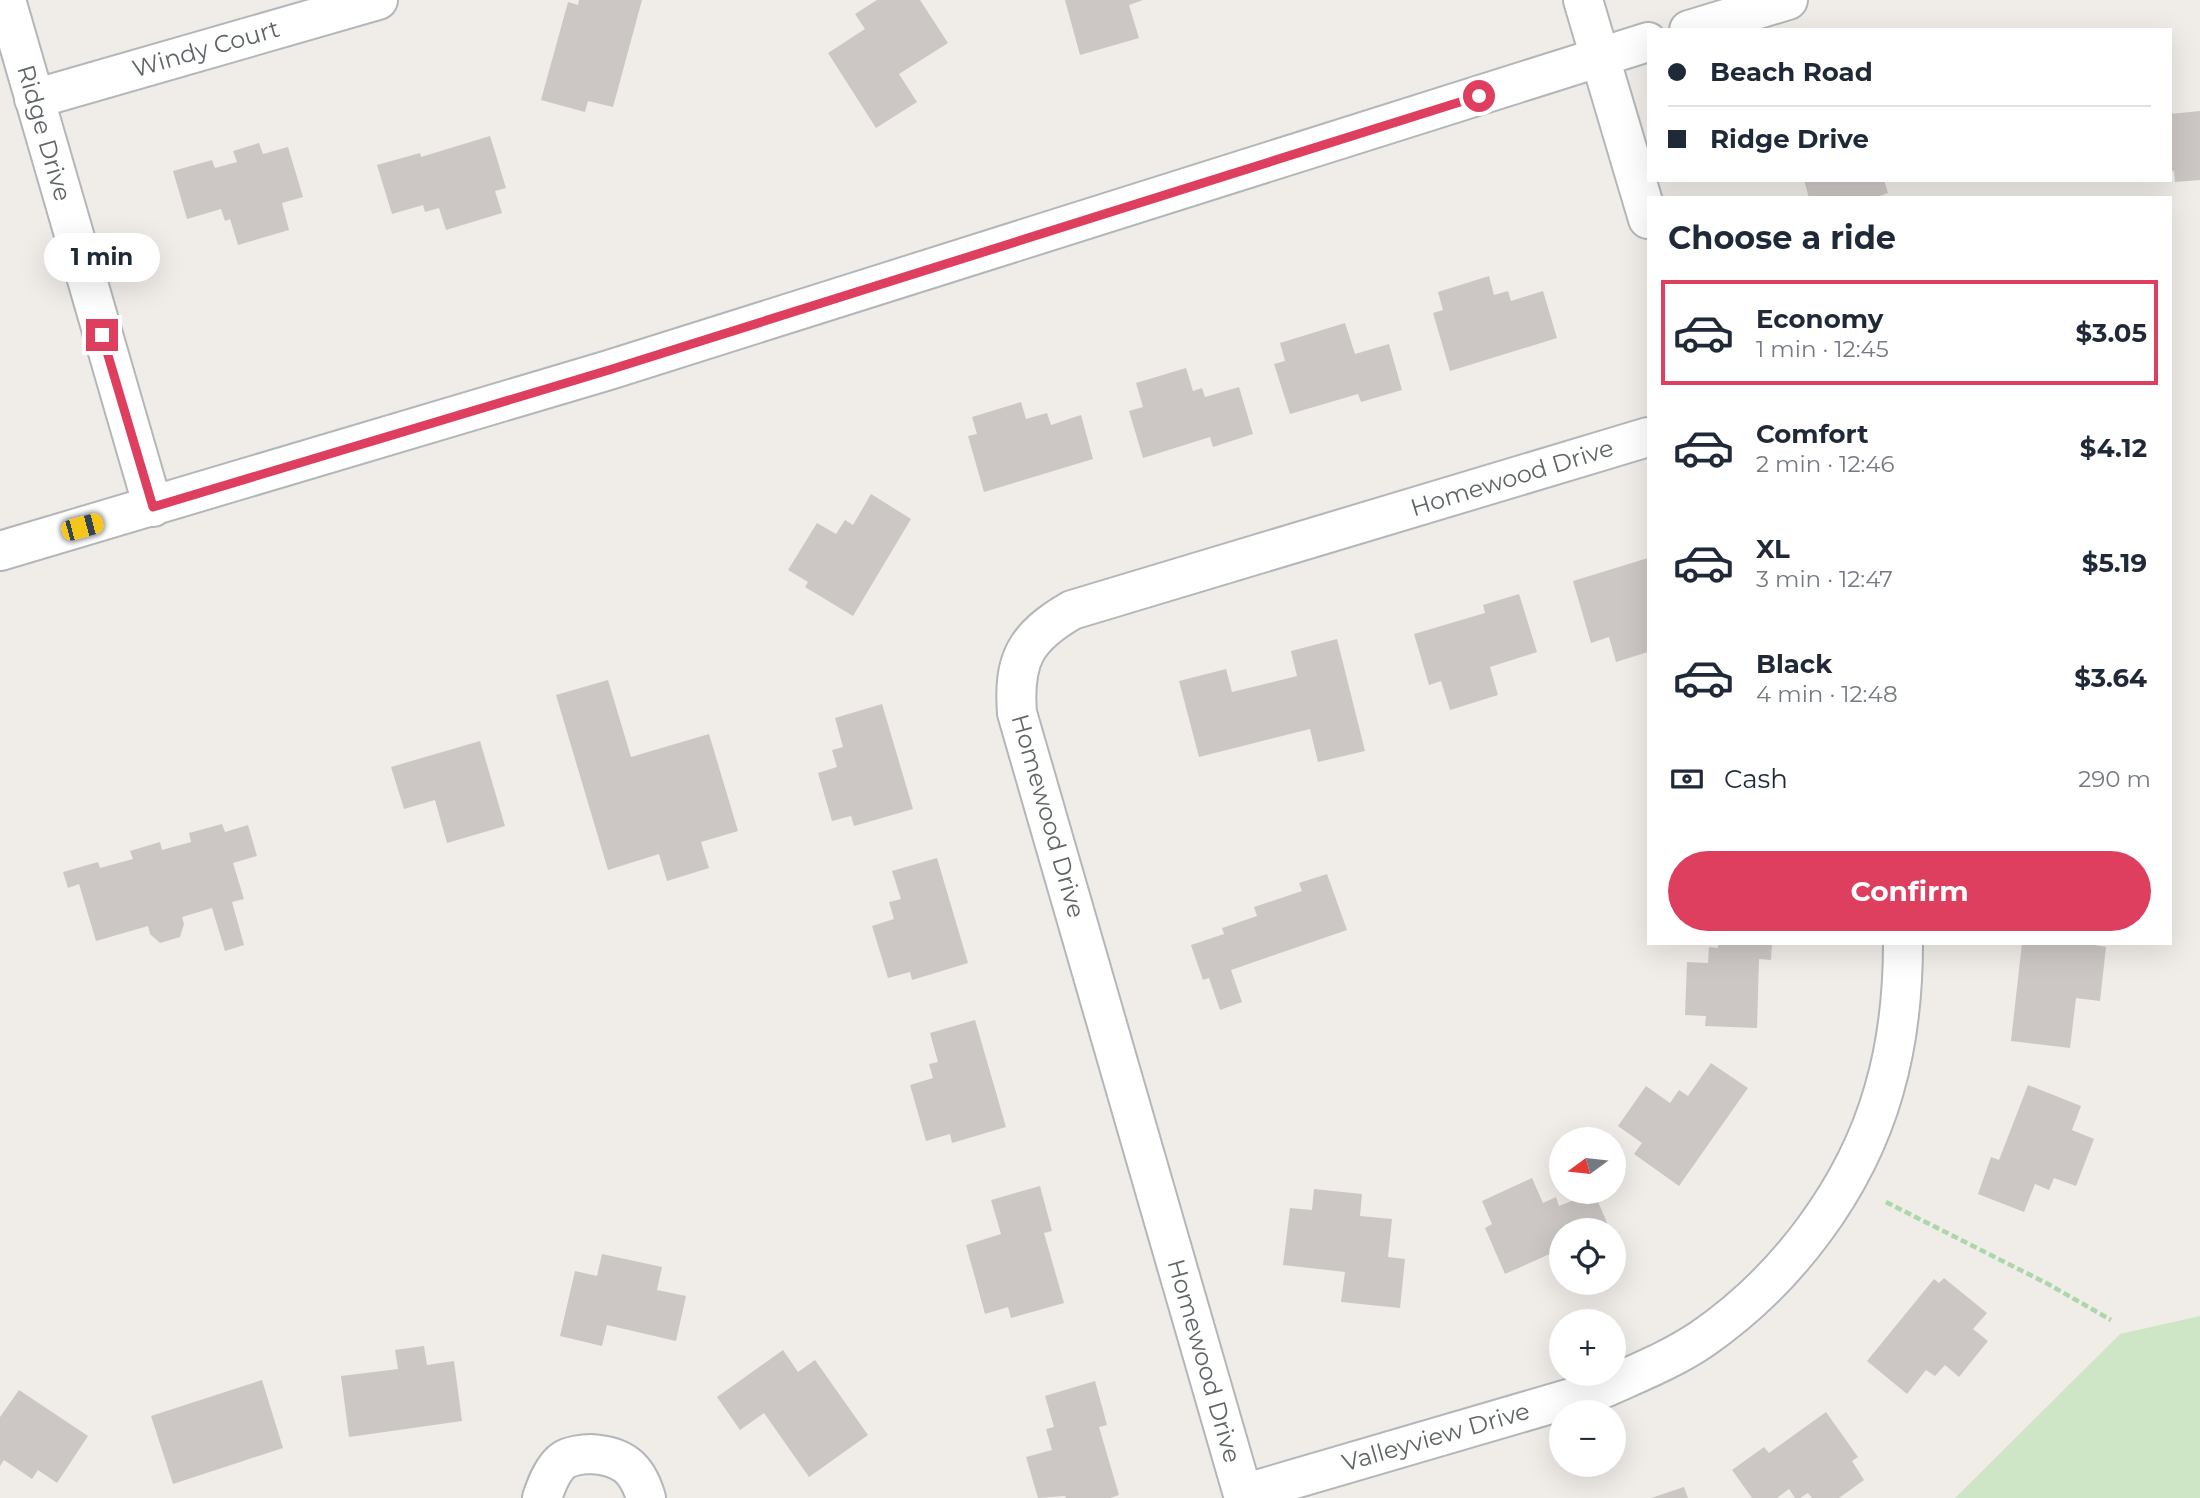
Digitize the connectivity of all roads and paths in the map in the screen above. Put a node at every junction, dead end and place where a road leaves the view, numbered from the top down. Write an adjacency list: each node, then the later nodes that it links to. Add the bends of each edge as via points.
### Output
1 (6, 0): 8 (street, Ridge Drive)
2 (378, 0): 8 (street, Windy Court)
3 (1583, 0): 7 (street)
4 (1788, 0): 5 (street)
5 (1696, 28)
6 (1647, 42): 7 (street)
7 (1600, 57): 9 (street); 11 (street, via 609,370)
8 (34, 99): 11 (street, Ridge Drive)
9 (1647, 216)
10 (1647, 437): 16 (street, Homewood Drive, via 1072,610 1033,639 1022,657 1015,684 1017,713)
11 (153, 507): 12 (street)
12 (0, 551)
13 (1903, 945): 16 (street, Valleyview Drive, via 1896,1041 1870,1130 1813,1231 1781,1270 1740,1308 1701,1339 1602,1388)
14 (1886, 1202): 15 (path)
15 (2111, 1320)
16 (1243, 1496)
17 (542, 1498): 18 (street, via 563,1461 584,1454 618,1458 642,1484)
18 (646, 1498)

